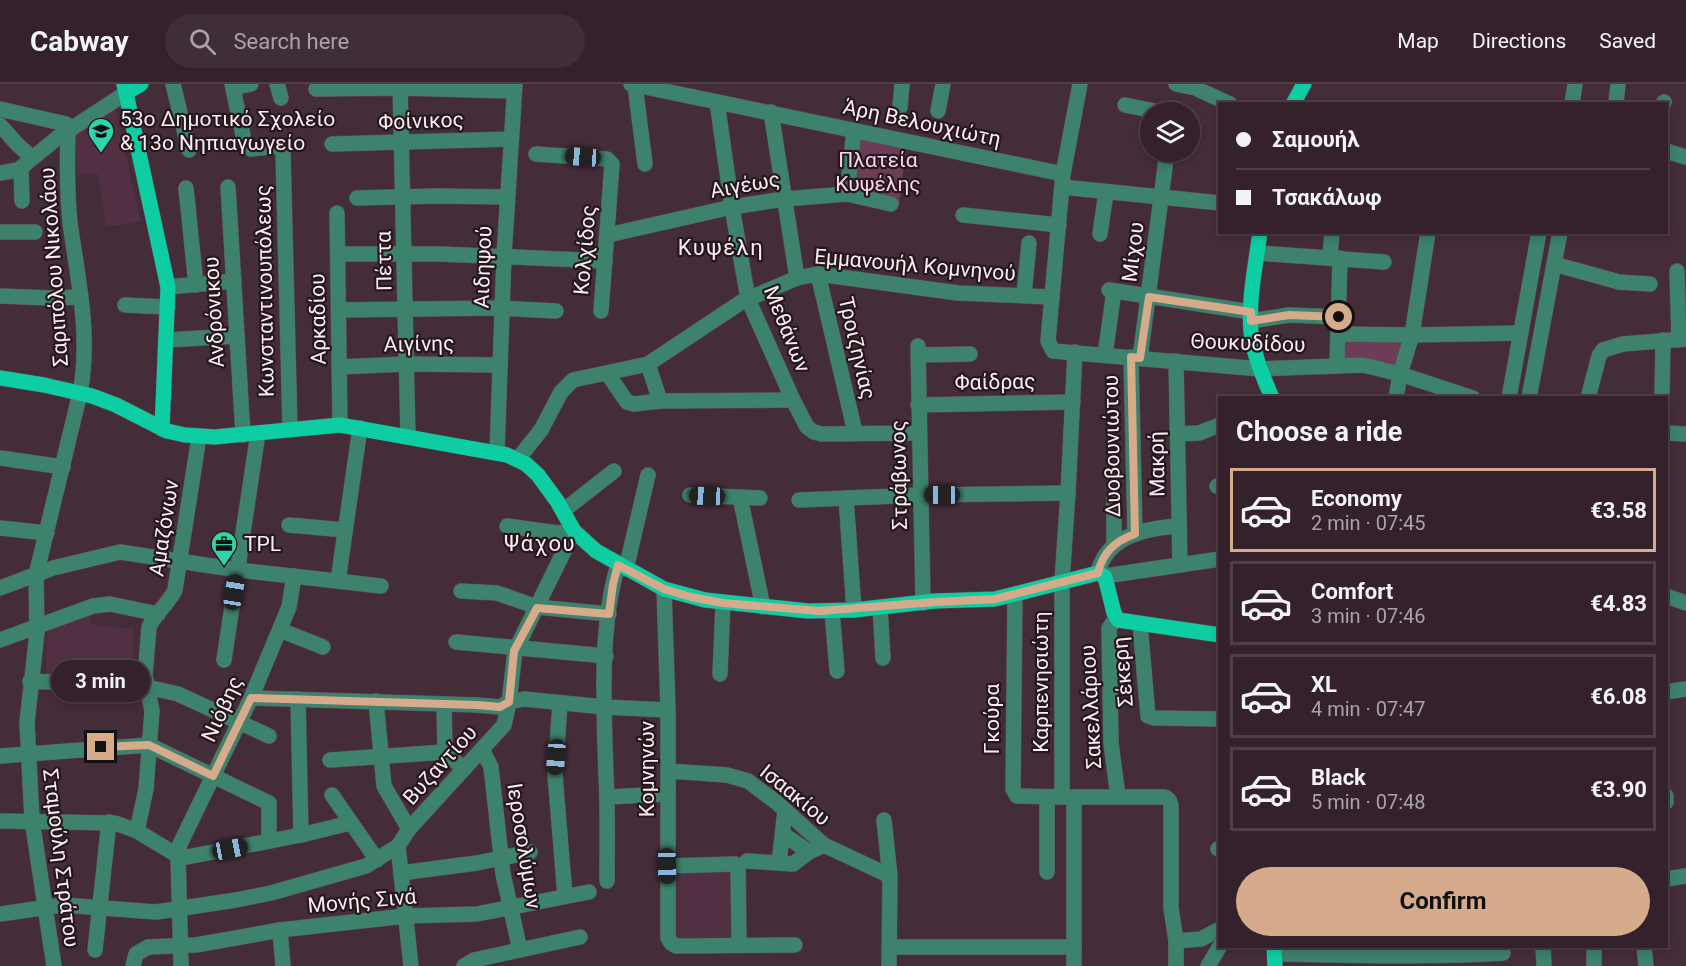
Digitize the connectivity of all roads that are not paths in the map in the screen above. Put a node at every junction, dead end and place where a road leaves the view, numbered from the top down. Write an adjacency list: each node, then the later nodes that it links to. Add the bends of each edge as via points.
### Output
1 (141, 84): 15 (main road)
2 (172, 84): 34 (street)
3 (251, 84): 12 (street)
4 (633, 84): 17 (street, Άρη Βελουχιώτη); 40 (street)
5 (902, 84): 23 (street)
6 (943, 84): 26 (street)
7 (1080, 84): 42 (street)
8 (1176, 84): 18 (street, via 1196,88)
9 (1304, 84): 19 (main road)
10 (1575, 84): 20 (street)
11 (1618, 84): 21 (street)
12 (232, 86): 135 (street, Κωνσταντινουπόλεως, via 246,145 252,149 277,146 283,152)
13 (400, 86): 14 (street); 16 (street); 32 (street, Πέττα)
14 (514, 87): 31 (street, Αιδηψού)
15 (125, 89): 30 (street); 83 (main road)
16 (316, 89)
17 (717, 102): 27 (street, Άρη Βελουχιώτη); 55 (street, Μεθάνων)
18 (1226, 102)
19 (1294, 102)
20 (1572, 102)
21 (1616, 102)
22 (1125, 105): 24 (street)
23 (900, 107)
24 (1140, 108)
25 (0, 110): 30 (street, via 64,123)
26 (938, 111)
27 (771, 112): 29 (street, Άρη Βελουχιώτη); 51 (street)
28 (0, 125): 39 (street)
29 (854, 130): 42 (street, Άρη Βελουχιώτη); 46 (street)
30 (68, 131): 39 (street); 86 (street, Σαριπόλου Νικολάου, via 67,190)
31 (511, 139): 32 (street, Φοίνικος); 48 (street, Αιδηψού)
32 (402, 142): 33 (street, Φοίνικος); 47 (street, Πέττα)
33 (332, 144)
34 (189, 150)
35 (1668, 152): 37 (street)
36 (536, 154): 67 (street, Κολχίδος, via 611,162)
37 (1686, 157)
38 (1166, 162): 49 (street, Μίχου)
39 (26, 163): 41 (street, via 14,171); 52 (street)
40 (645, 164)
41 (0, 173)
42 (1063, 181): 45 (street, Άρη Βελουχιώτη); 58 (street)
43 (228, 187): 80 (street, Ανδρόνικου)
44 (186, 188): 82 (street)
45 (1106, 192): 49 (street, Άρη Βελουχιώτη); 61 (street)
46 (847, 194): 51 (street, Αιγέως); 54 (street, Αιγέως)
47 (403, 197): 48 (street); 50 (street); 71 (street, Πέττα)
48 (507, 197): 72 (street, Αιδηψού)
49 (1161, 197): 53 (street, Άρη Βελουχιώτη); 88 (street, Μίχου)
50 (357, 198)
51 (784, 199): 55 (street, Αιγέως); 79 (street)
52 (22, 201)
53 (1218, 203)
54 (891, 204)
55 (732, 207): 67 (street, Αιγέως); 89 (street, Μεθάνων)
56 (338, 213): 70 (street, Αρκαδίου)
57 (963, 215): 58 (street)
58 (1059, 225): 87 (street)
59 (0, 232): 60 (street)
60 (35, 232)
61 (1100, 234)
62 (1260, 234): 69 (main road)
63 (1332, 234): 73 (street)
64 (1428, 234): 101 (street)
65 (1539, 234): 99 (street)
66 (1560, 234): 76 (street)
67 (608, 235): 74 (street, Κολχίδος)
68 (1029, 243): 85 (street)
69 (1258, 253): 73 (street); 97 (main road)
70 (338, 254): 71 (street); 94 (street, Αρκαδίου)
71 (404, 254): 72 (street); 93 (street, Πέττα)
72 (504, 256): 74 (street); 92 (street, Αιδηψού)
73 (1335, 258): 75 (street); 98 (street)
74 (605, 261): 96 (street, Κολχίδος)
75 (1384, 262)
76 (1554, 264): 81 (street, via 1622,283); 124 (street)
77 (1677, 271): 104 (street)
78 (818, 274): 79 (street, Εμμανουήλ Κομνηνού); 85 (street, Εμμανουήλ Κομνηνού, via 958,293); 136 (street, Τροιζηνίας)
79 (797, 278): 89 (street, Εμμανουήλ Κομνηνού)
80 (234, 281): 82 (street); 102 (street, Ανδρόνικου)
81 (1650, 284)
82 (196, 285): 83 (street)
83 (168, 286): 91 (main road)
84 (0, 296): 86 (street)
85 (1024, 296): 87 (street, Εμμανουήλ Κομνηνού)
86 (81, 297): 119 (street, Σαριπόλου Νικολάου, via 85,343)
87 (1052, 297): 105 (street, Θουκυδίδου, via 1048,341 1053,351)
88 (1149, 297): 97 (street); 107 (street, via 1111,291); 108 (street, Μίχου)
89 (748, 299): 111 (street, Εμμανουήλ Κομνηνού); 127 (street, Μεθάνων)
90 (125, 305): 91 (street)
91 (168, 307): 103 (main road)
92 (502, 308): 93 (street); 95 (street); 112 (street, Αιδηψού)
93 (406, 309): 94 (street); 110 (street, Πέττα)
94 (339, 310): 114 (street, Αρκαδίου)
95 (556, 311)
96 (601, 312)
97 (1251, 316): 98 (street); 115 (main road, via 1252,343)
98 (1339, 317): 100 (street)
99 (1521, 333): 101 (street); 123 (street)
100 (1338, 334): 101 (street); 113 (street)
101 (1412, 335): 117 (street)
102 (237, 336): 103 (street); 139 (street, Ανδρόνικου)
103 (166, 340): 134 (main road)
104 (1676, 340): 125 (street, via 1603,350); 126 (street)
105 (1075, 352): 107 (street, Θουκυδίδου); 129 (street, Καρπενησιώτη)
106 (970, 354): 130 (street, Στράβωνος, via 918,351)
107 (1105, 354): 108 (street, Θουκυδίδου)
108 (1136, 358): 109 (street, Θουκυδίδου); 166 (street, Δυοβουνιώτου)
109 (1176, 361): 115 (street, Θουκυδίδου); 140 (street, Μακρή)
110 (407, 364): 112 (street, Αιγίνης); 114 (street, Αιγίνης); 142 (street, Πέττα)
111 (648, 364): 116 (street, Εμμανουήλ Κομνηνού); 128 (street)
112 (500, 365): 144 (street, Αιδηψού)
113 (1337, 366): 115 (street, Θουκυδίδου); 117 (street, Θουκυδίδου, via 1363,365)
114 (339, 367): 131 (street, Αρκαδίου)
115 (1260, 369): 120 (main road)
116 (607, 373): 128 (street, via 627,402); 146 (street, Εμμανουήλ Κομνηνού, via 567,384 541,430)
117 (1400, 374): 121 (street); 122 (street, Θουκυδίδου)
118 (0, 378): 119 (main road)
119 (80, 393): 134 (main road, via 116,405); 147 (street, Σαριπόλου Νικολάου)
120 (1271, 396)
121 (1396, 396)
122 (1467, 396)
123 (1509, 396)
124 (1529, 396)
125 (1589, 396)
126 (1662, 396)
127 (793, 400): 128 (street); 136 (street, Μεθάνων, via 807,427 822,434)
128 (660, 401)
129 (1073, 402): 130 (street, Φαίδρας); 150 (street, Καρπενησιώτη)
130 (918, 405): 137 (street, Στράβωνος)
131 (340, 425): 133 (main road); 135 (main road)
132 (1218, 426): 140 (street, via 1199,433)
133 (360, 428): 142 (main road); 163 (street)
134 (162, 429): 143 (main road)
135 (290, 429): 139 (main road)
136 (855, 432): 137 (street)
137 (919, 433): 152 (street, Στράβωνος)
138 (1668, 433): 141 (street)
139 (250, 434): 143 (main road); 172 (street, Ανδρόνικου)
140 (1177, 434): 161 (street, Μακρή)
141 (1686, 434)
142 (408, 436): 144 (main road)
143 (199, 437): 169 (street, Αμαζόνων)
144 (497, 452): 146 (main road)
145 (0, 458): 147 (street)
146 (518, 459): 158 (main road, via 538,475)
147 (63, 466): 165 (street, Σαριπόλου Νικολάου)
148 (614, 471): 158 (street)
149 (648, 475): 171 (street)
150 (1068, 493): 152 (street); 177 (street, Καρπενησιώτη)
151 (690, 495): 153 (street)
152 (921, 495): 155 (street); 185 (street, Στράβωνος)
153 (740, 497): 154 (street); 187 (street)
154 (760, 498)
155 (846, 498): 157 (street); 190 (street)
156 (1114, 498): 167 (street)
157 (799, 500)
158 (563, 511): 164 (main road)
159 (290, 525): 163 (street)
160 (507, 526): 164 (street, via 558,533)
161 (1179, 526): 166 (street); 170 (street, Μακρή)
162 (0, 528): 165 (street)
163 (345, 530): 176 (street)
164 (574, 531): 171 (main road); 189 (street, Βυζαντίου)
165 (47, 533): 174 (street, Σαριπόλου Νικολάου)
166 (1135, 534): 167 (street)
167 (1114, 544): 173 (street, via 1102,560)
168 (1218, 559): 170 (street)
169 (181, 560): 172 (street); 174 (street, via 120,552); 192 (street, Αμαζόνων, via 175,590)
170 (1180, 565): 173 (street)
171 (622, 567): 180 (main road); 193 (street, via 613,584)
172 (238, 570): 175 (street); 205 (street, Ανδρόνικου)
173 (1101, 574): 177 (main road); 194 (main road)
174 (36, 575): 179 (street); 196 (street, Σταμούλη Στράτου)
175 (294, 576): 176 (street); 197 (street, Νιόβης, via 291,602)
176 (338, 581): 178 (street)
177 (1062, 581): 182 (main road); 236 (street, Καρπενησιώτη)
178 (381, 586)
179 (0, 588)
180 (664, 589): 184 (main road); 219 (street, Κομνηνών)
181 (461, 591): 189 (street, via 497,593)
182 (1015, 595): 185 (main road); 236 (street, Γκούρα, via 1013,789 1017,796)
183 (1668, 597): 186 (street)
184 (723, 603): 187 (main road); 207 (street)
185 (923, 603): 188 (main road)
186 (1686, 603)
187 (763, 607): 191 (main road)
188 (880, 607): 190 (main road); 204 (street)
189 (537, 608): 193 (street); 202 (street, Βυζαντίου)
190 (854, 610): 191 (main road)
191 (832, 611): 206 (street)
192 (158, 614): 196 (street, via 110,604 93,606); 209 (street, Αμαζόνων, via 149,627)
193 (609, 614): 203 (street)
194 (1116, 618): 195 (main road); 237 (street, Σακελλάριου, via 1109,628 1111,742)
195 (1140, 624): 198 (main road); 220 (street, Σέκερη, via 1148,716)
196 (38, 626): 199 (street); 208 (street, Σταμούλη Στράτου)
197 (280, 630): 201 (street); 212 (street, Νιόβης)
198 (1218, 635)
199 (0, 640)
200 (456, 642): 202 (street)
201 (323, 647)
202 (516, 649): 203 (street); 215 (street, Βυζαντίου)
203 (606, 656): 218 (street)
204 (883, 658)
205 (224, 660)
206 (837, 671)
207 (720, 674)
208 (30, 681): 209 (street); 226 (street, Σταμούλη Στράτου)
209 (147, 687): 221 (street, via 178,694); 223 (street, Αμαζόνων, via 152,711)
210 (1686, 689): 211 (street)
211 (1668, 692)
212 (251, 698): 213 (street); 221 (street, Νιόβης)
213 (297, 699): 214 (street); 247 (street)
214 (376, 701): 217 (street); 228 (street)
215 (509, 702): 216 (street, via 524,699); 217 (street, via 496,707); 224 (street, Βυζαντίου, via 504,725)
216 (560, 703): 218 (street); 266 (street, via 555,775)
217 (444, 704): 225 (street)
218 (604, 707): 219 (street); 235 (street)
219 (668, 710): 231 (street, Κομνηνών)
220 (1218, 719)
221 (239, 722): 222 (street); 232 (street, Νιόβης)
222 (269, 736)
223 (149, 745): 226 (street); 232 (street); 245 (street, Αμαζόνων, via 146,789)
224 (482, 749): 230 (street, Βυζαντίου); 254 (street, Ιεροσολύμων, via 491,767)
225 (445, 752): 228 (street); 230 (street)
226 (27, 753): 227 (street); 239 (street, Σταμούλη Στράτου)
227 (0, 756)
228 (381, 757): 229 (street); 244 (street, via 384,786)
229 (330, 760)
230 (464, 769): 244 (street, Βυζαντίου)
231 (668, 771): 233 (street, Κομνηνών); 238 (street, Ισαακίου, via 741,778 758,786)
232 (213, 776): 248 (street, via 269,803); 253 (street, Νιόβης)
233 (667, 794): 235 (street); 258 (street, Κομνηνών)
234 (332, 795): 243 (street)
235 (607, 797): 264 (street)
236 (1061, 797): 237 (street); 259 (street); 281 (street, Καρπενησιώτη)
237 (1118, 797): 276 (street, via 1169,800 1171,908)
238 (785, 810): 246 (street); 249 (street, Ισαακίου)
239 (32, 820): 241 (street); 242 (street); 267 (street, Σταμούλη Στράτου)
240 (884, 820): 261 (street)
241 (0, 821)
242 (109, 822): 245 (street); 268 (street)
243 (350, 823): 247 (street); 255 (street)
244 (409, 830): 250 (street, Βυζαντίου)
245 (136, 831): 253 (street)
246 (783, 834): 252 (street); 257 (street)
247 (301, 835): 248 (street)
248 (269, 841): 253 (street)
249 (824, 845): 252 (street); 261 (street, Ισαακίου)
250 (398, 846): 255 (street); 260 (street)
251 (530, 852): 254 (street)
252 (809, 852): 257 (street, via 793,864)
253 (178, 856): 269 (street)
254 (501, 858): 260 (street); 270 (street, Ιεροσολύμων)
255 (377, 860): 269 (street, via 271,893)
256 (747, 861): 257 (street)
257 (779, 863)
258 (667, 866): 277 (street, Κομνηνών, via 671,943); 277 (street, via 738,866)
259 (1047, 872)
260 (401, 873): 272 (street)
261 (890, 876): 280 (street)
262 (1686, 876): 263 (street)
263 (1668, 879)
264 (607, 881)
265 (589, 892): 266 (street, Μονής Σινά)
266 (566, 896): 270 (street, Μονής Σινά)
267 (45, 907): 268 (street); 271 (street); 292 (street, Σταμούλη Στράτου)
268 (100, 908): 269 (street, via 150,912); 286 (street)
269 (179, 909): 279 (street)
270 (511, 909): 272 (street, Μονής Σινά); 287 (street, Ιεροσολύμων)
271 (0, 914)
272 (406, 916): 273 (street, Μονής Σινά); 296 (street)
273 (280, 930): 279 (street, Μονής Σινά); 295 (street)
274 (1218, 930): 276 (street, via 1201,939)
275 (580, 937): 287 (street)
276 (1176, 941): 300 (street)
277 (739, 945): 278 (street)
278 (795, 945)
279 (180, 946): 293 (street, Μονής Σινά, via 148,947 139,951); 294 (street)
280 (889, 947): 281 (street); 298 (street)
281 (1074, 947): 299 (street, Καρπενησιώτη)
282 (1219, 948): 301 (street)
283 (1543, 948): 302 (street)
284 (1594, 948): 303 (street)
285 (1644, 948): 304 (street)
286 (95, 950)
287 (520, 950): 297 (street, via 474,960)
288 (1275, 955): 290 (street)
289 (1503, 955): 291 (street)
290 (1398, 961): 291 (street)
291 (1457, 961)
292 (54, 966)
293 (133, 966)
294 (181, 966)
295 (283, 966)
296 (411, 966)
297 (464, 966)
298 (889, 966)
299 (1074, 966)
300 (1176, 966)
301 (1208, 966)
302 (1544, 966)
303 (1594, 966)
304 (1646, 966)

